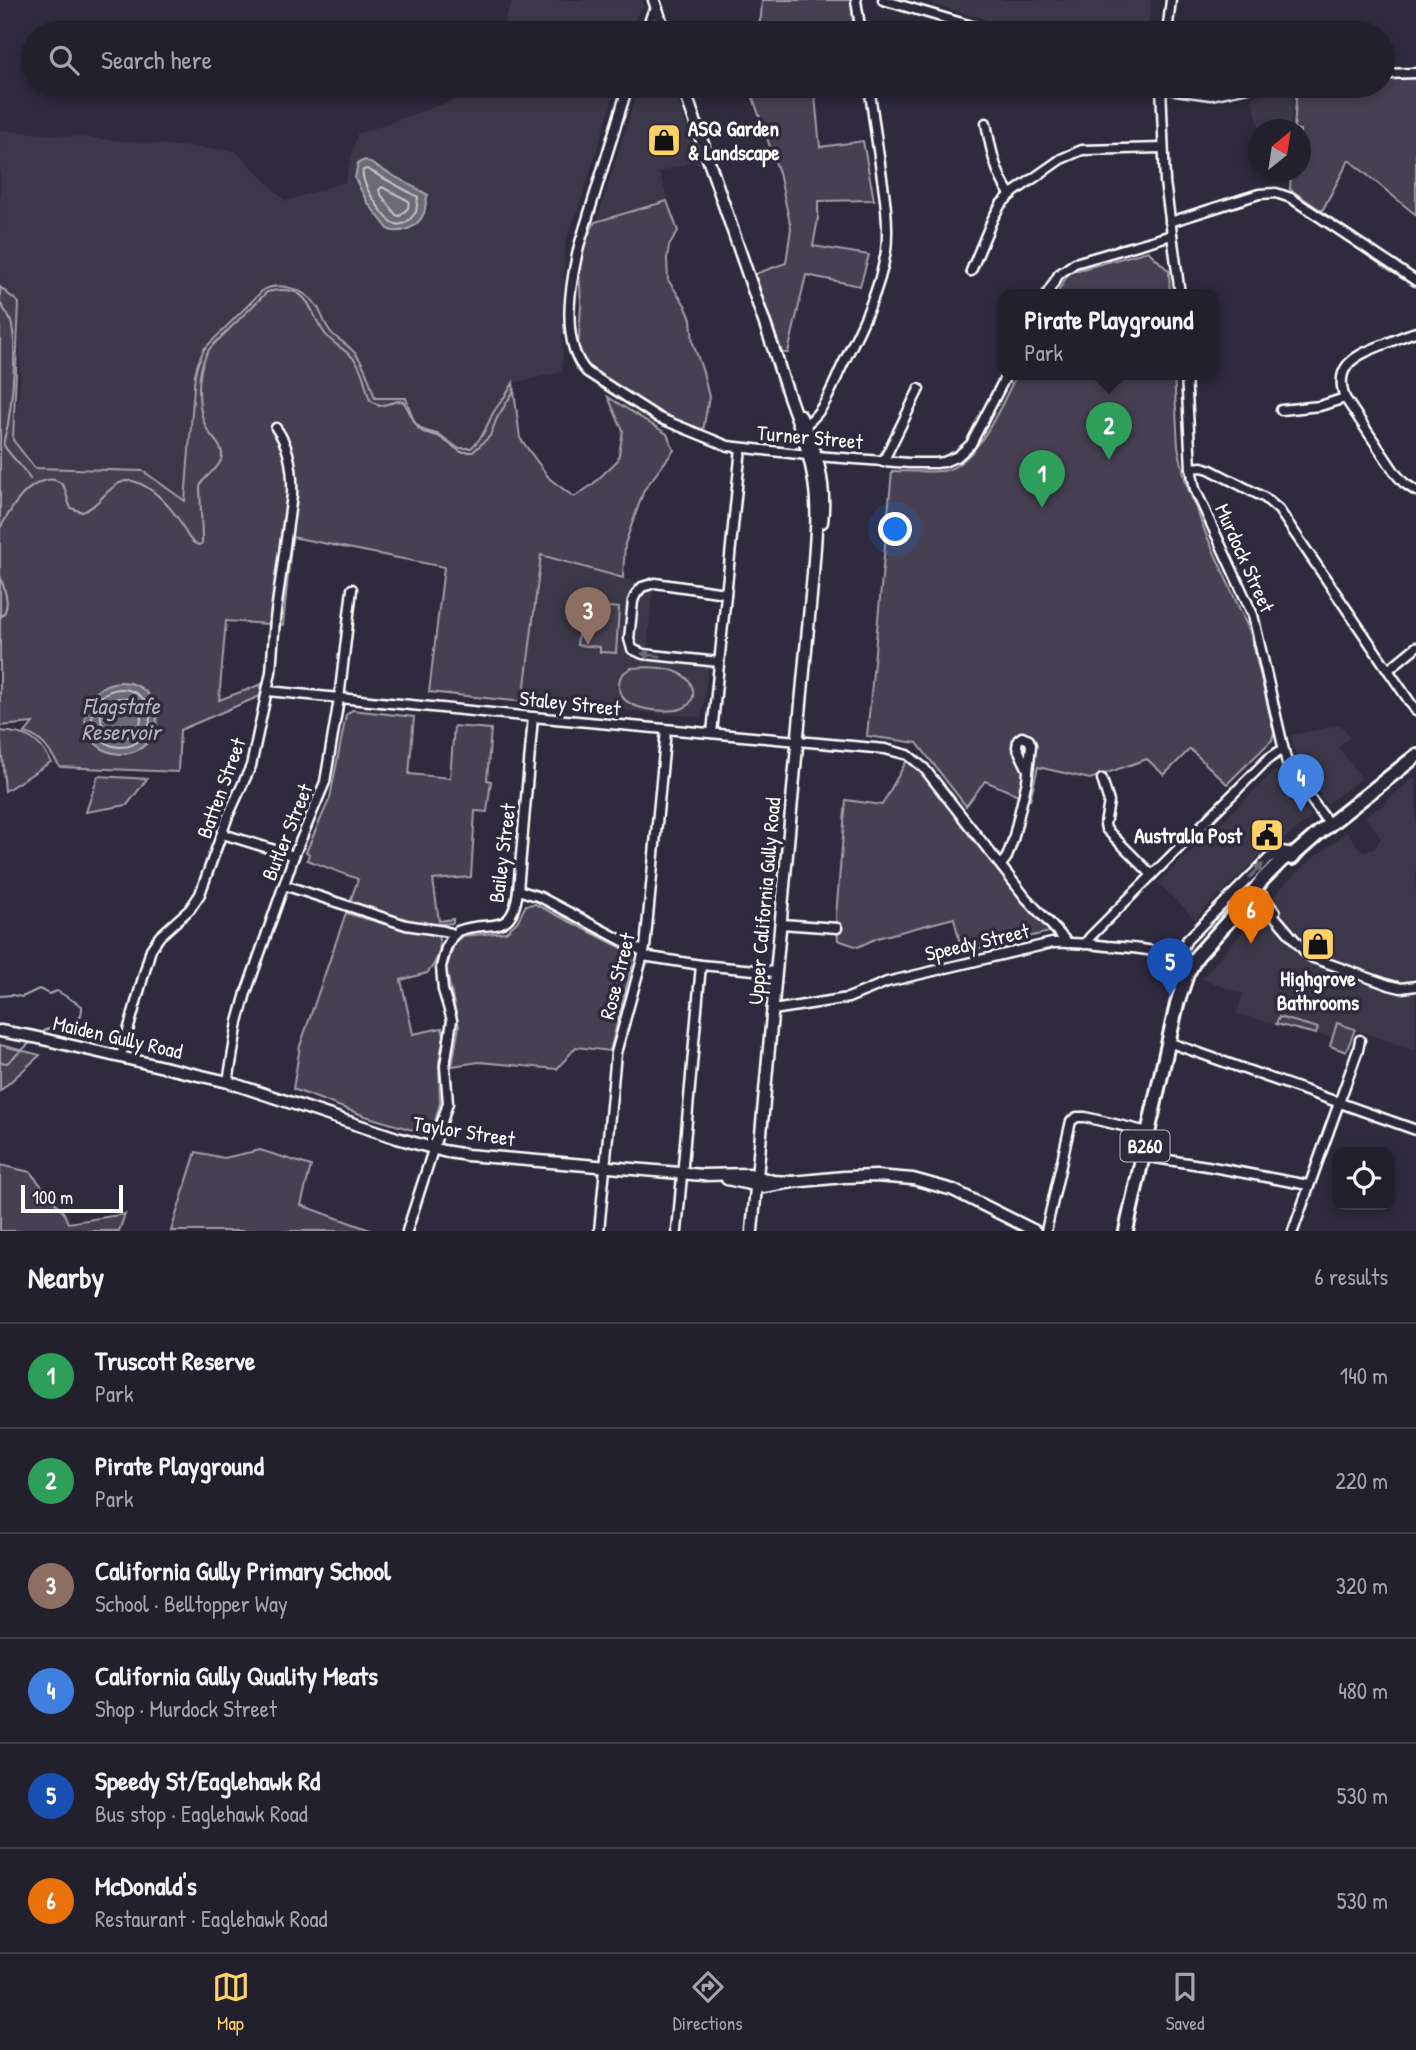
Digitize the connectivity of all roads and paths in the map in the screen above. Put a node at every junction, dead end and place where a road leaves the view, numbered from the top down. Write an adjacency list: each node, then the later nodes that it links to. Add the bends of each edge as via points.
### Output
1 (856, 0): 7 (street)
2 (883, 0): 8 (street)
3 (1171, 0): 9 (street)
4 (656, 4): 5 (street); 6 (street)
5 (649, 21)
6 (662, 21)
7 (859, 21)
8 (955, 21)
9 (1168, 21)
10 (1416, 73): 11 (street)
11 (1395, 74)
12 (624, 98): 33 (street, Turner Street, via 579,246 573,351 593,377 659,418)
13 (687, 98): 31 (street, Upper California Gully Road)
14 (871, 98): 31 (street, via 886,210 882,271 823,405)
15 (1161, 98): 17 (street)
16 (986, 123): 18 (street, via 995,167)
17 (1163, 148): 18 (street, via 1077,151); 19 (street)
18 (1010, 194): 21 (street, via 996,212)
19 (1170, 222): 20 (street); 22 (street, via 1276,192)
20 (1172, 235): 23 (street, via 1075,263 1059,274); 24 (street)
21 (971, 271)
22 (1416, 281)
23 (1050, 289)
24 (1179, 289)
25 (1416, 332): 29 (street, via 1352,359 1343,374)
26 (1004, 380): 35 (street, Turner Street, via 976,436 958,456 936,463)
27 (1186, 380): 36 (street, Murdock Street)
28 (919, 389): 35 (street)
29 (1345, 398): 30 (street); 37 (street, via 1396,474)
30 (1281, 410)
31 (802, 427): 34 (street, Upper California Gully Road)
32 (276, 428): 43 (street, Batten Street, via 286,448 293,485)
33 (741, 448): 34 (street, Turner Street); 39 (street)
34 (812, 456): 35 (street, Turner Street); 49 (street, Upper California Gully Road, via 821,475 823,509)
35 (883, 461)
36 (1191, 468): 42 (street, via 1209,469 1279,510); 50 (street, Murdock Street, via 1195,489 1253,615)
37 (1416, 491)
38 (352, 589): 44 (street, Butler Street)
39 (725, 593): 41 (street); 41 (street, one-way to 39, via 643,654 632,649 629,639 634,597 642,587 655,583)
40 (1416, 647): 42 (street)
41 (719, 662): 48 (street)
42 (1388, 670): 45 (street)
43 (268, 691): 44 (street, Staley Street); 55 (street, Batten Street, via 251,766)
44 (339, 699): 46 (street, Staley Street); 57 (street, Butler Street, via 325,782)
45 (1416, 711)
46 (533, 718): 47 (street, Staley Street); 61 (street, Bailey Street)
47 (666, 730): 48 (street, Staley Street); 68 (street, Rose Street)
48 (712, 733): 49 (street, Staley Street)
49 (798, 741): 58 (street, Staley Street, via 885,749 913,758); 63 (street, Upper California Gully Road)
50 (1283, 750): 54 (street, Murdock Street, via 1291,774); 59 (street, via 1268,759)
51 (1416, 756): 54 (main road, B260)
52 (1027, 768): 58 (street, via 1013,841)
53 (1102, 779): 59 (street, via 1109,802 1106,829)
54 (1329, 824): 56 (main road, B260)
55 (223, 834): 57 (street); 78 (street, Batten Street, via 196,902 151,949)
56 (1296, 853): 62 (main road, B260); 69 (street, one-way to 56, via 1187,940 1269,858 1281,850)
57 (294, 856): 60 (street, Butler Street)
58 (1001, 865): 66 (street, Staley Street)
59 (1152, 875): 67 (street)
60 (284, 885): 65 (street, via 395,922); 79 (street, Butler Street, via 246,993)
61 (518, 890): 65 (street, Bailey Street, via 507,920); 68 (street, via 540,897)
62 (1254, 894): 70 (main road, B260); 73 (street, via 1269,902 1315,959 1389,985)
63 (781, 924): 64 (street); 72 (street, Upper California Gully Road)
64 (837, 928)
65 (454, 934): 83 (street, via 441,967 452,1020 445,1069 448,1103)
66 (1068, 943): 67 (street, Speedy Street); 74 (street, Speedy Street, via 1042,944 901,978 848,998)
67 (1085, 944): 69 (street, Speedy Street)
68 (643, 954): 71 (street); 85 (street, Rose Street, via 616,1053)
69 (1178, 957): 70 (street, Speedy Street)
70 (1192, 964): 77 (main road, B260)
71 (701, 965): 72 (street); 86 (street)
72 (776, 972): 74 (street, Upper California Gully Road)
73 (1416, 986)
74 (773, 1010): 87 (street, Upper California Gully Road)
75 (0, 1031): 78 (street, Maiden Gully Road)
76 (1360, 1040): 80 (street)
77 (1168, 1042): 80 (street); 82 (main road, B260)
78 (121, 1056): 79 (street, Maiden Gully Road)
79 (228, 1082): 83 (street, Taylor Street)
80 (1339, 1102): 81 (street); 88 (street)
81 (1416, 1130)
82 (1148, 1132): 84 (main road, B260); 94 (street, via 1085,1117 1071,1121)
83 (434, 1149): 85 (street, Taylor Street); 89 (street)
84 (1142, 1156): 88 (street); 95 (main road, B260)
85 (605, 1167): 86 (street, Taylor Street); 90 (street, Rose Street)
86 (682, 1174): 87 (street, Taylor Street, via 749,1174); 91 (street)
87 (757, 1181): 92 (street, Upper California Gully Road); 93 (street, Taylor Street, via 876,1176 927,1181)
88 (1308, 1185): 96 (street)
89 (407, 1231)
90 (599, 1231)
91 (677, 1231)
92 (752, 1231)
93 (1035, 1231)
94 (1046, 1231)
95 (1125, 1231)
96 (1293, 1231)

